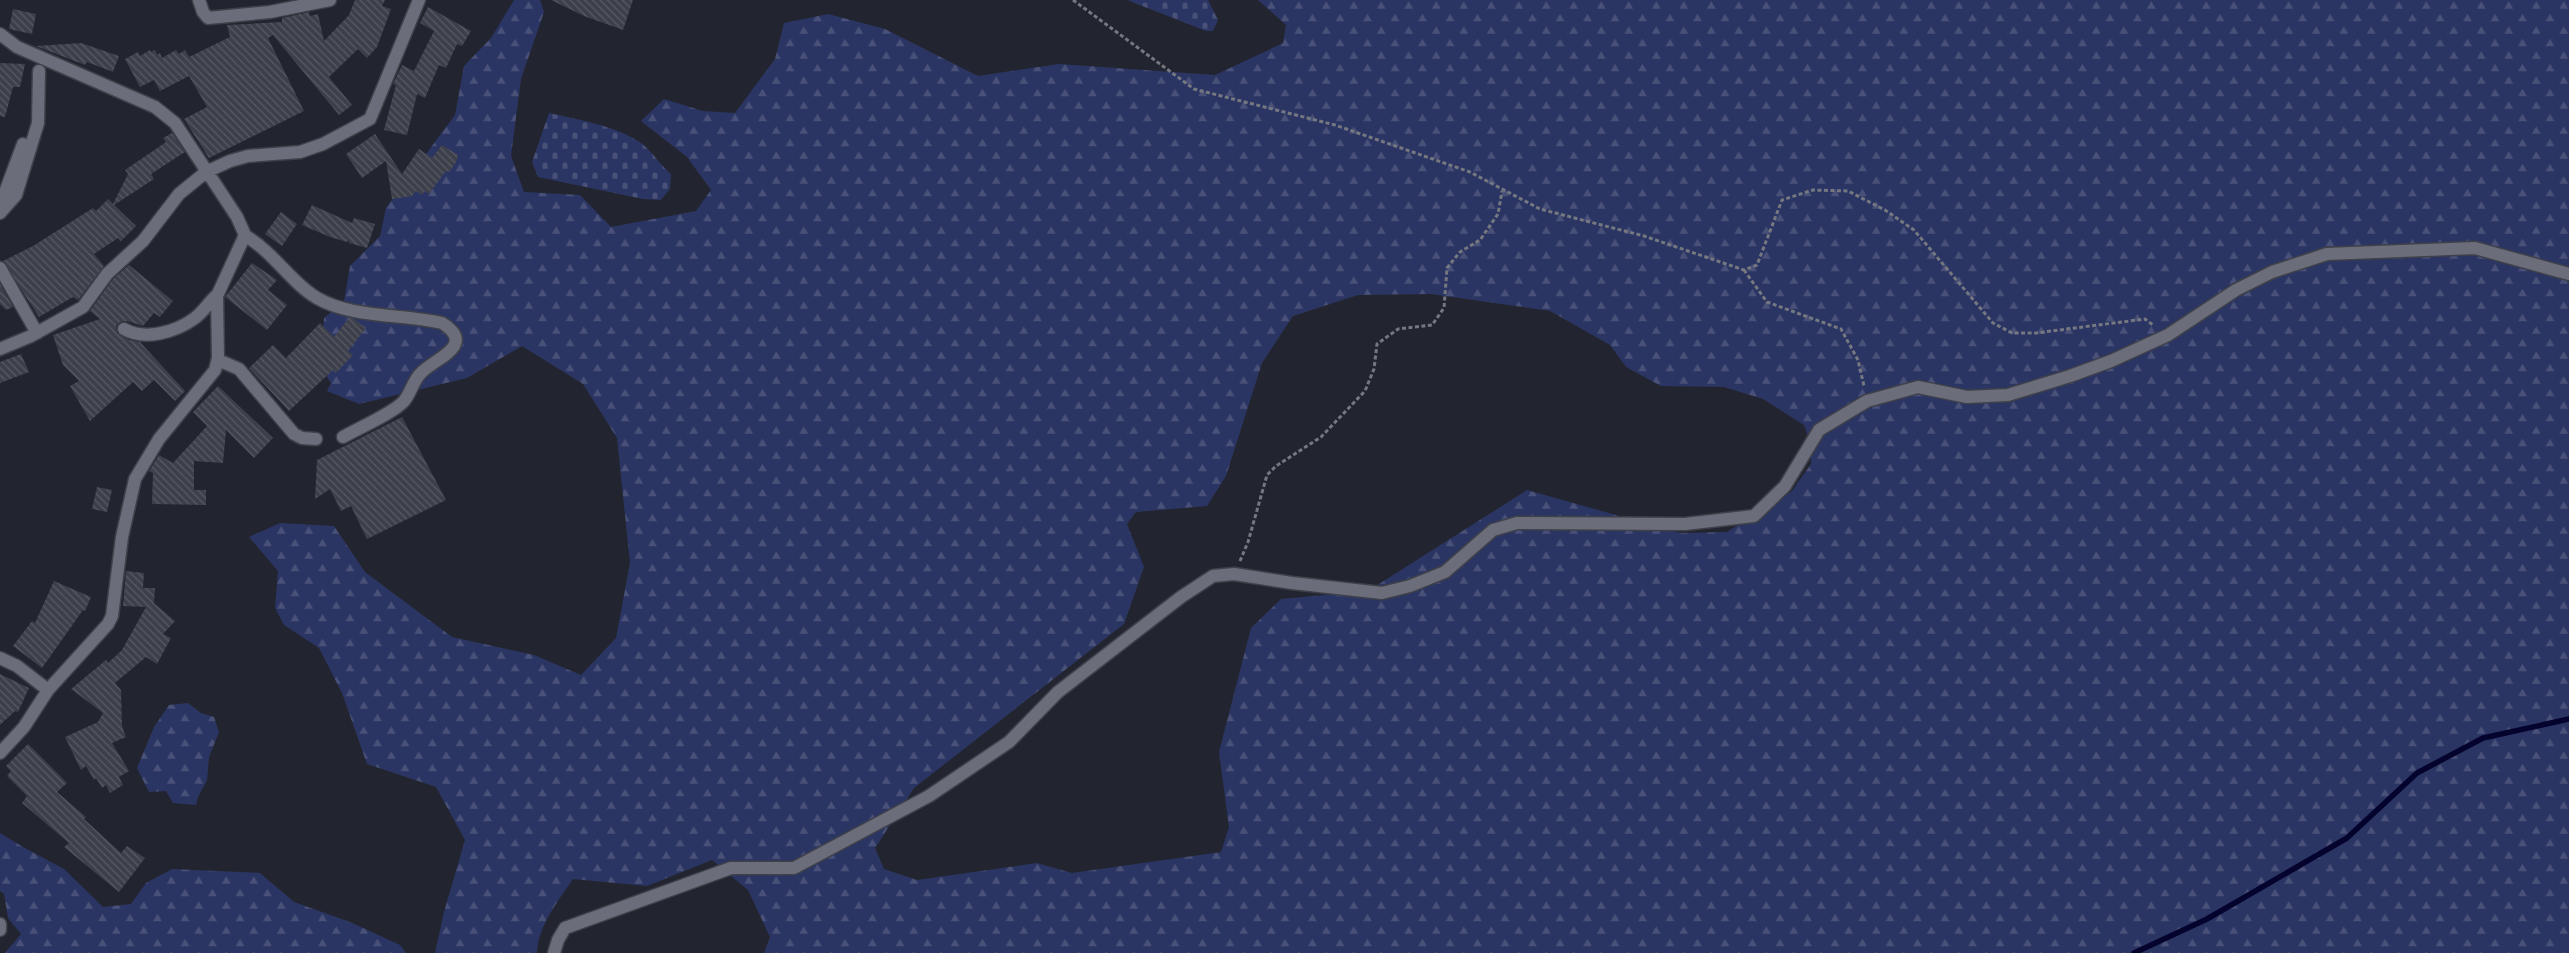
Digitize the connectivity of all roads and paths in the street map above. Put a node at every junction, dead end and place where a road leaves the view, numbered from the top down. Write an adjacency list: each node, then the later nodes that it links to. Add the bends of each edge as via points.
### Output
1 (199, 0): 2 (street, via 208,18 270,12)
2 (330, 0)
3 (419, 0): 8 (street, via 370,118 323,144 300,152 248,156)
4 (1073, 0): 9 (path, via 1194,89 1335,125 1470,172)
5 (0, 34): 6 (street)
6 (42, 58): 7 (street); 8 (street, via 155,107 175,123)
7 (39, 71): 10 (street, via 29,127 8,186); 11 (street, via 39,113 35,132 16,195)
8 (206, 172): 12 (street, via 237,217); 18 (street, via 179,194 143,241 107,274 83,307)
9 (1502, 191): 14 (path, via 1540,209 1644,236); 25 (path, via 1498,214 1480,240 1460,252 1447,268 1444,308 1432,325 1398,329 1377,344 1374,369 1365,390 1322,437 1267,475 1248,542)
10 (0, 199)
11 (0, 213)
12 (244, 235): 16 (street); 23 (street, via 276,258 309,293 320,300 353,310 442,323 455,335 449,354 415,379 404,401)
13 (0, 268): 18 (street)
14 (1744, 270): 19 (path, via 1757,265 1782,200 1813,190 1848,191 1914,230 1994,323 2012,333 2036,333 2145,319); 22 (path, via 1767,302 1841,328 1858,360)
15 (2569, 274): 19 (street, via 2475,248 2327,254 2272,272 2250,283)
16 (217, 295): 17 (street, via 195,319 175,328 146,335 132,334); 21 (street)
17 (124, 329)
18 (37, 332): 20 (street)
19 (2168, 335): 22 (street, via 2111,361 2008,395 1967,397 1918,387)
20 (0, 349)
21 (218, 360): 24 (street, via 238,369 294,434); 27 (street, via 209,380 159,439 135,479 122,537 112,616 94,642)
22 (1867, 401): 25 (street, via 1819,430 1786,486 1754,516 1685,524 1517,523 1493,530 1445,572 1382,593 1292,584)
23 (343, 437)
24 (316, 439)
25 (1234, 574): 31 (street, via 1213,576 1181,596 1058,692 1008,742 929,796 794,868 731,868 566,928)
26 (0, 658): 27 (street, via 17,666)
27 (48, 690): 28 (street, via 24,727)
28 (0, 753)
29 (0, 924): 30 (street)
30 (0, 930)
31 (554, 953)

